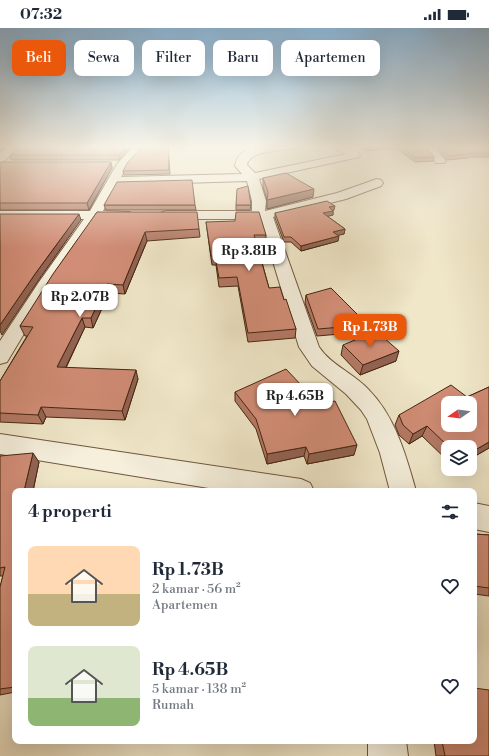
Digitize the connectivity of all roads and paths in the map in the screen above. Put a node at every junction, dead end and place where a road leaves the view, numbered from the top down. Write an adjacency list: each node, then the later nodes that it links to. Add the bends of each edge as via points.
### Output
1 (161, 180): 3 (street)
2 (253, 180): 5 (street)
3 (114, 181): 7 (street)
4 (377, 183): 5 (street, via 334,198)
5 (261, 214): 9 (street); 13 (street, via 267,218 309,347 322,365 361,394 375,414 387,437)
6 (0, 215): 7 (street)
7 (94, 215): 8 (street); 10 (street, via 47,282)
8 (141, 215)
9 (157, 215)
10 (0, 357)
11 (0, 444): 12 (street)
12 (281, 488)
13 (402, 488)
14 (477, 517): 15 (street)
15 (489, 519)
16 (387, 744): 17 (street)
17 (388, 756)

